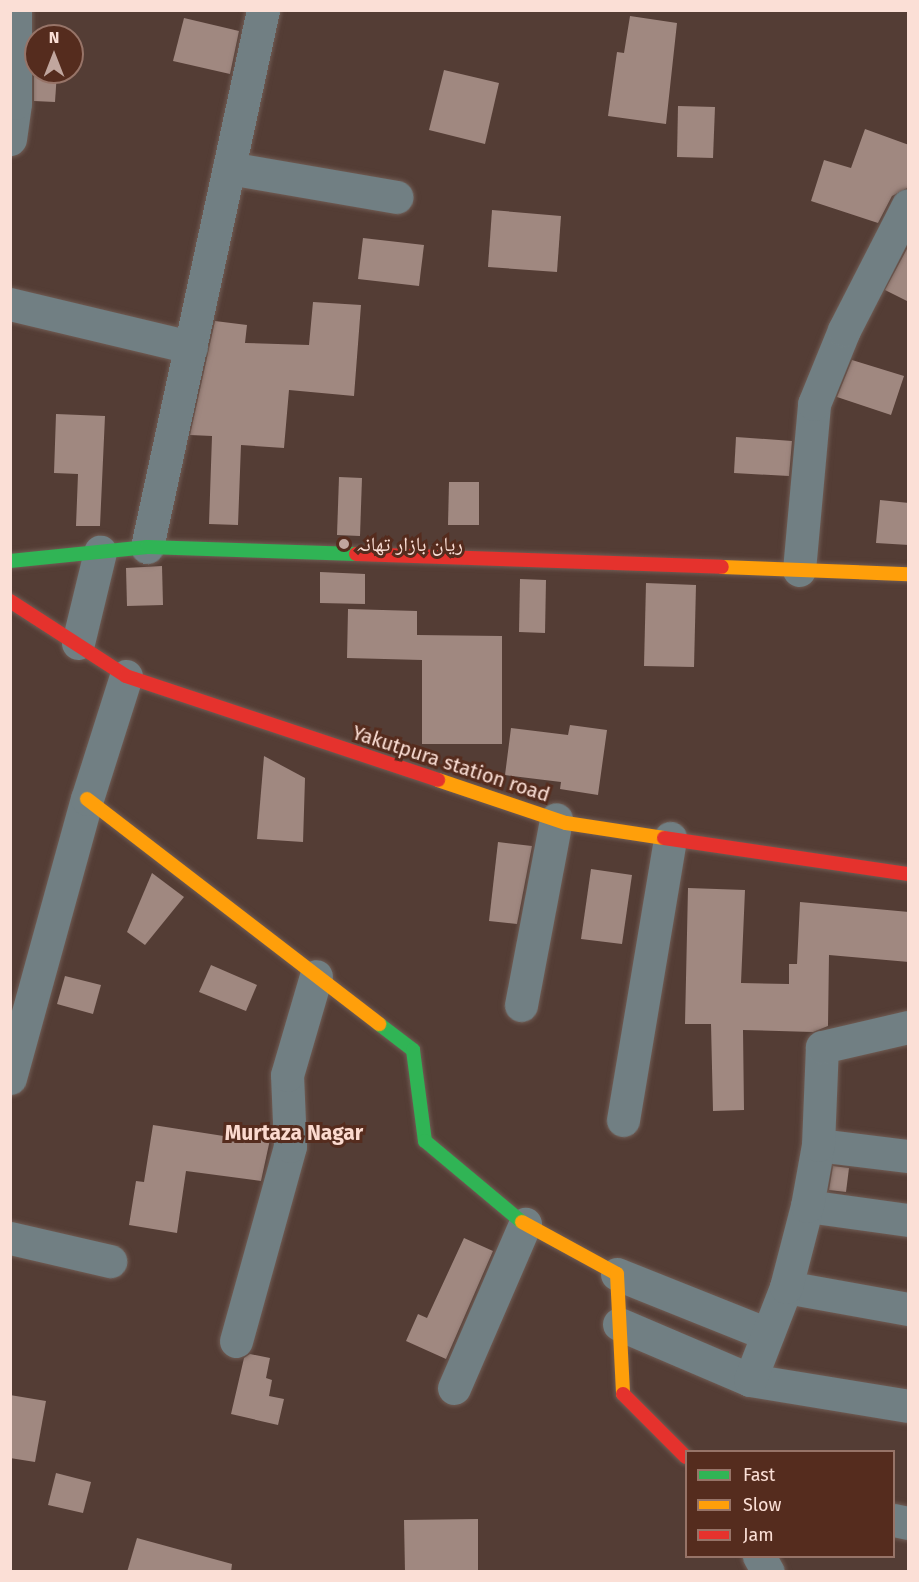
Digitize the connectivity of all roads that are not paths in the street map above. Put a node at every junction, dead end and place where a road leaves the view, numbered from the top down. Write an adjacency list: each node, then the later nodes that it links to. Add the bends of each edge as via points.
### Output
1 (15, 10): 3 (street, via 15,103)
2 (263, 10): 4 (street)
3 (10, 139)
4 (229, 168): 5 (street); 8 (street)
5 (397, 196)
6 (909, 205): 12 (street, via 843,330 814,404)
7 (10, 304): 8 (street)
8 (190, 347): 9 (street)
9 (147, 547): 10 (street); 12 (street)
10 (100, 552): 11 (street); 15 (street)
11 (10, 561)
12 (799, 570): 13 (street)
13 (909, 574)
14 (10, 601): 15 (street, Yakutpura station road)
15 (78, 643): 16 (street, Yakutpura station road)
16 (126, 676): 17 (street); 18 (street, Yakutpura station road)
17 (87, 799): 21 (street); 24 (street)
18 (556, 819): 19 (street, Yakutpura station road); 22 (street)
19 (670, 838): 20 (street, Yakutpura station road); 25 (street)
20 (909, 874)
21 (316, 976): 30 (street, via 412,1050 425,1141); 38 (street, via 287,1075 290,1146)
22 (521, 1005)
23 (909, 1027): 26 (street, via 822,1047)
24 (10, 1078)
25 (624, 1120)
26 (818, 1145): 27 (street); 28 (street)
27 (909, 1156)
28 (807, 1206): 29 (street); 34 (street)
29 (909, 1220)
30 (525, 1224): 33 (street); 40 (street)
31 (10, 1238): 32 (street)
32 (110, 1261)
33 (617, 1274): 36 (street); 37 (street)
34 (786, 1287): 35 (street); 37 (street)
35 (909, 1309)
36 (619, 1324): 39 (street); 42 (street, via 621,1392)
37 (767, 1334): 39 (street)
38 (237, 1341)
39 (750, 1380): 41 (street)
40 (454, 1388)
41 (909, 1406)
42 (685, 1455)
43 (760, 1558): 44 (street)
44 (768, 1572)

